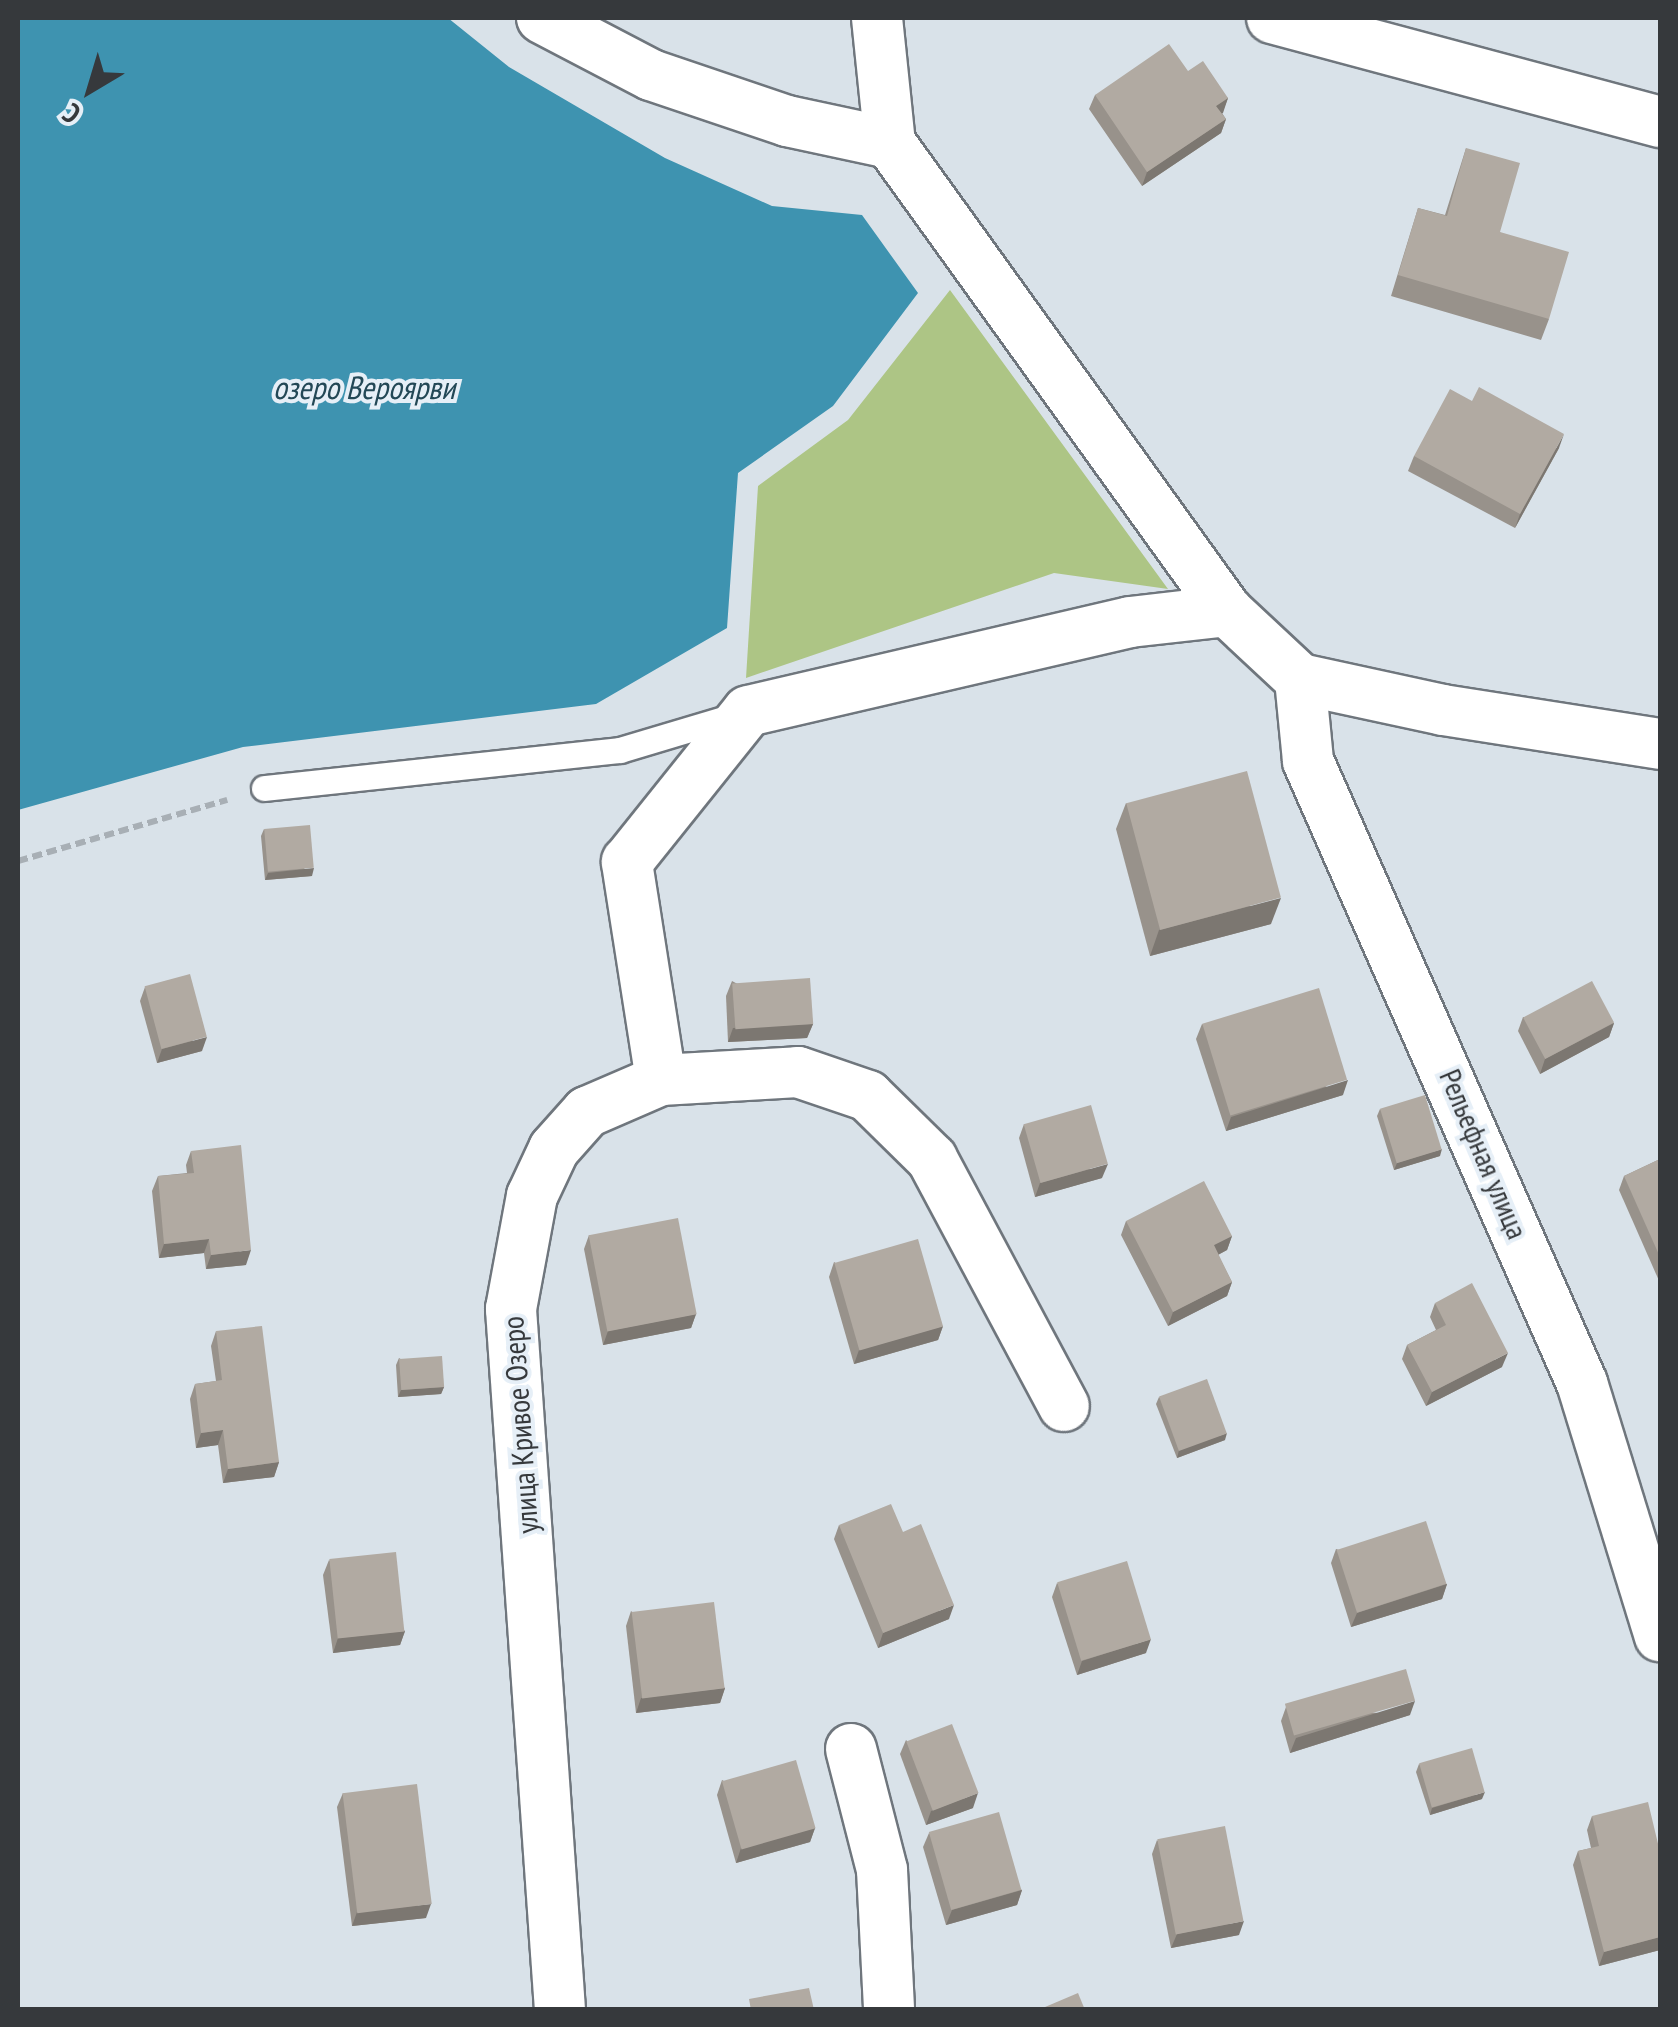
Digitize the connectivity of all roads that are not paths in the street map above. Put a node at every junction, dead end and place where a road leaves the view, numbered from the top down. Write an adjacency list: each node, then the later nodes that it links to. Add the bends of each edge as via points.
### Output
1 (542, 18): 5 (street, via 651,75 787,121)
2 (877, 18): 5 (street)
3 (1272, 18): 4 (street)
4 (1660, 122)
5 (890, 143): 6 (street)
6 (1226, 610): 7 (street); 8 (street, via 1130,622)
7 (1300, 679): 9 (street, via 1443,710); 13 (street, Рельефная улица, via 1308,761 1582,1383)
8 (748, 712): 10 (lane, via 620,750); 11 (street, via 627,862)
9 (1660, 744)
10 (264, 788)
11 (661, 1080): 12 (street, via 798,1072 868,1096 932,1160); 15 (street, улица Кривое Озеро, via 587,1112 554,1149 532,1196 511,1309)
12 (1064, 1406)
13 (1660, 1636)
14 (851, 1749): 16 (street, via 882,1870)
15 (560, 2010)
16 (888, 2010)

